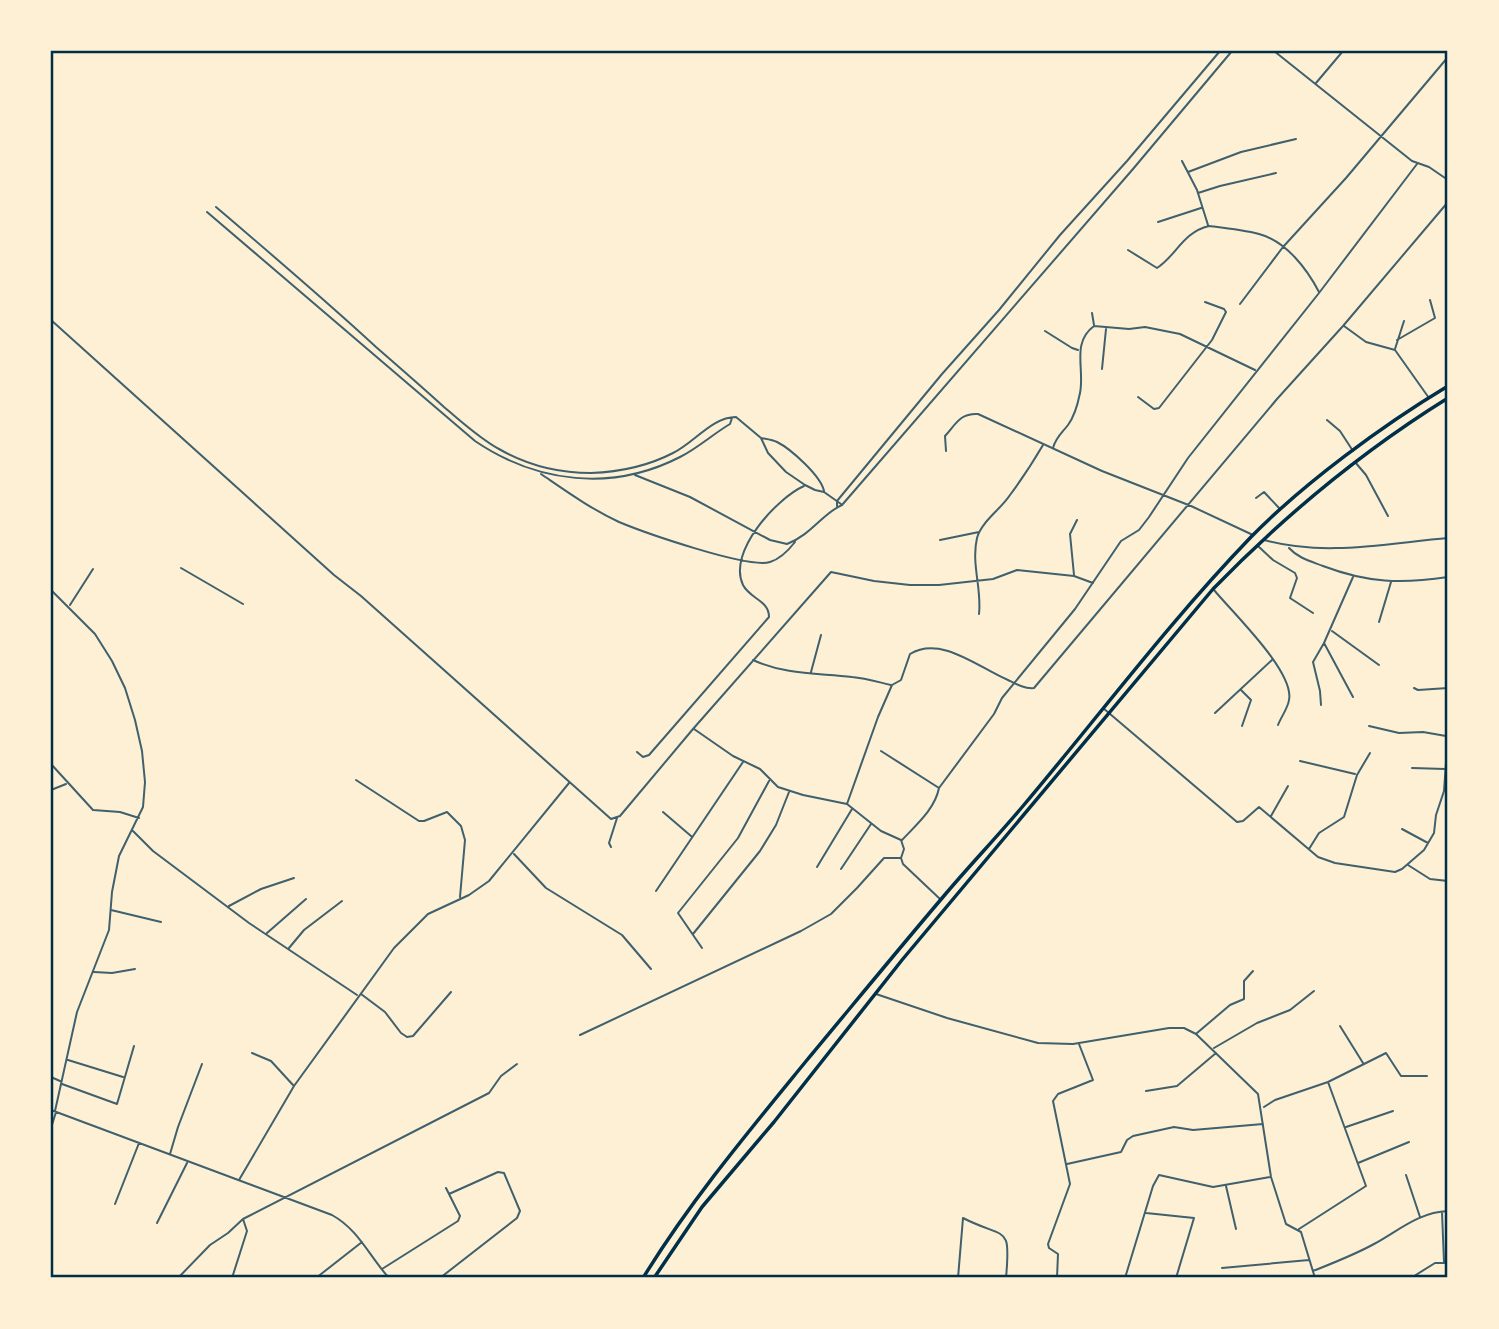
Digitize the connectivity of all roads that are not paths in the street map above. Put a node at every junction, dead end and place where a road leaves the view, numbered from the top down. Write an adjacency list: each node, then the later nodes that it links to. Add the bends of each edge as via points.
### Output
1 (1220, 51): 58 (street)
2 (1233, 51): 59 (street)
3 (1274, 51): 6 (street)
4 (1343, 51): 6 (street)
5 (1448, 57): 7 (street)
6 (1316, 83): 7 (street)
7 (1380, 136): 10 (street); 21 (street)
8 (1296, 139): 11 (street, via 1241,152)
9 (1182, 161): 11 (street)
10 (1417, 164): 13 (street); 23 (street)
11 (1188, 172): 14 (street)
12 (1276, 173): 14 (street)
13 (1448, 180)
14 (1198, 193): 17 (street)
15 (1448, 202): 31 (street)
16 (216, 207): 44 (street, via 479,436 513,456 566,472 611,472 674,453 719,420)
17 (1202, 208): 19 (street); 20 (street)
18 (207, 212): 52 (street, via 475,441)
19 (1158, 222)
20 (1209, 226): 21 (street, via 1261,234); 22 (street, via 1189,236 1159,268)
21 (1283, 247): 23 (street, via 1302,265); 26 (street)
22 (1128, 250)
23 (1319, 293): 39 (street)
24 (1430, 300): 34 (street, via 1435,318)
25 (1205, 302): 35 (street, via 1226,313)
26 (1240, 304)
27 (1092, 313): 30 (street)
28 (51, 320): 124 (street)
29 (1404, 321): 34 (street)
30 (1094, 326): 32 (street); 36 (street)
31 (1343, 326): 37 (street, via 1366,342); 60 (street)
32 (1107, 327): 35 (street, via 1166,330); 38 (street)
33 (1045, 331): 36 (street)
34 (1397, 340): 37 (street)
35 (1206, 348): 39 (street); 41 (street, via 1159,408)
36 (1079, 350): 48 (street, via 1081,392 1071,420)
37 (1395, 350): 42 (street)
38 (1102, 369)
39 (1256, 371): 56 (street, via 1188,458)
40 (1448, 386): 42 (main road)
41 (1138, 397)
42 (1429, 398): 50 (main road)
43 (1448, 398): 51 (main road)
44 (732, 417): 46 (street); 53 (street, via 730,424 688,453)
45 (1327, 420): 50 (street)
46 (761, 438): 54 (street, via 774,460); 55 (street, via 777,442 798,458 820,481)
47 (1043, 444): 48 (street); 49 (street, via 970,414 960,417 945,436); 65 (street, via 1009,498)
48 (1053, 448): 56 (street)
49 (946, 451)
50 (1354, 452): 62 (main road)
51 (1354, 461): 63 (street); 71 (main road)
52 (540, 473): 53 (street, via 588,479); 74 (street, via 620,522)
53 (635, 475): 66 (street, via 701,503)
54 (805, 485): 55 (street); 66 (street, via 786,495)
55 (824, 492): 58 (street)
56 (1164, 497): 60 (street); 82 (street, via 1139,530 1122,541)
57 (1256, 498): 62 (street, via 1264,492)
58 (837, 500): 59 (street); 61 (street)
59 (842, 505): 61 (street)
60 (1187, 505): 67 (street); 97 (street, via 1034,688)
61 (837, 507): 69 (street)
62 (1281, 510): 67 (main road)
63 (1388, 516)
64 (1077, 520): 77 (street, via 1069,534)
65 (980, 532): 70 (street); 80 (street)
66 (755, 533): 69 (street, via 783,544); 74 (street)
67 (1253, 535): 104 (main road)
68 (1448, 538): 73 (street, via 1354,547)
69 (797, 540): 74 (street, via 768,563)
70 (940, 540)
71 (1263, 540): 72 (main road); 73 (street)
72 (1257, 545): 83 (main road); 87 (street, via 1295,573 1290,598)
73 (1287, 546): 78 (street, via 1302,558)
74 (740, 560): 113 (street, via 742,584 764,604 769,617 649,755)
75 (181, 568): 85 (street)
76 (93, 569): 86 (street)
77 (1074, 576): 80 (street, via 1017,570); 82 (street)
78 (1353, 577): 81 (street); 90 (street)
79 (1448, 577): 81 (street)
80 (976, 580): 88 (street); 93 (street, via 910,585 831,572)
81 (1391, 581): 89 (street)
82 (1093, 583): 97 (street)
83 (1213, 589): 94 (street); 106 (main road)
84 (51, 590): 86 (street)
85 (243, 604)
86 (69, 606): 135 (street, via 95,634 125,688 143,765 145,794)
87 (1313, 613)
88 (979, 614)
89 (1379, 622)
90 (1330, 630): 92 (street); 95 (street)
91 (821, 635): 96 (street)
92 (1324, 643): 102 (street); 103 (street, via 1313,664)
93 (753, 660): 96 (street, via 789,672); 110 (street)
94 (1273, 660): 101 (street); 107 (street, via 1289,691 1289,703)
95 (1379, 665)
96 (810, 673): 98 (street)
97 (1014, 684): 98 (street, via 935,648 910,654 901,680); 127 (street)
98 (892, 685): 130 (street)
99 (1414, 688): 100 (street)
100 (1448, 688)
101 (1240, 689): 105 (street); 108 (street, via 1251,700)
102 (1353, 697)
103 (1321, 705)
104 (1102, 708): 106 (street); 154 (main road)
105 (1215, 712)
106 (1110, 714): 134 (street, via 1237,822 1259,807); 169 (main road)
107 (1278, 725)
108 (1242, 726)
109 (1369, 726): 111 (street, via 1399,733)
110 (693, 729): 115 (street); 133 (street)
111 (1448, 735): 119 (street)
112 (881, 751): 127 (street)
113 (637, 752)
114 (1370, 753): 120 (street)
115 (744, 761): 123 (street); 139 (street)
116 (1300, 761): 120 (street)
117 (51, 764): 125 (street)
118 (1412, 768): 119 (street)
119 (1446, 769): 121 (street)
120 (1356, 775): 143 (street, via 1344,817 1319,833)
121 (1446, 776): 141 (street)
122 (356, 780): 153 (street, via 419,821 447,812 461,826 465,840)
123 (770, 780): 129 (street); 160 (street, via 738,838 678,913)
124 (570, 782): 133 (street, via 606,816); 144 (street)
125 (68, 784): 128 (street); 135 (street, via 93,810)
126 (1288, 786): 134 (street)
127 (939, 788): 140 (street, via 937,797)
128 (51, 790)
129 (789, 792): 130 (street); 160 (street, via 760,851)
130 (847, 804): 131 (street)
131 (852, 808): 136 (street); 147 (street)
132 (663, 812): 139 (street)
133 (618, 817): 142 (street)
134 (1271, 817): 143 (street)
135 (139, 818): 138 (street)
136 (872, 824): 140 (street); 148 (street)
137 (1402, 829): 141 (street)
138 (132, 831): 156 (street); 157 (street, via 117,864)
139 (692, 837): 151 (street)
140 (901, 841): 145 (street)
141 (1429, 843): 146 (street)
142 (611, 847)
143 (1308, 850): 146 (street, via 1322,859 1352,866 1395,872)
144 (512, 852): 153 (street, via 489,881); 164 (street, via 545,888 622,935)
145 (901, 858): 154 (street); 173 (street, via 884,858 833,912 801,931)
146 (1407, 864): 150 (street, via 1430,879)
147 (817, 867)
148 (841, 869)
149 (294, 878): 156 (street)
150 (1448, 881)
151 (656, 891)
152 (306, 899): 159 (street)
153 (459, 900): 170 (street, via 416,924)
154 (941, 900): 230 (main road, via 735,1147)
155 (342, 901): 162 (street, via 304,930)
156 (229, 907): 159 (street)
157 (111, 910): 158 (street); 166 (street, via 107,937)
158 (161, 922)
159 (267, 934): 162 (street)
160 (692, 934): 161 (street)
161 (702, 948)
162 (288, 949): 170 (street)
163 (135, 969): 166 (street)
164 (651, 969)
165 (1253, 971): 172 (street, via 1244,981 1244,999)
166 (93, 972): 179 (street)
167 (1314, 991): 176 (street, via 1290,1010)
168 (451, 992): 170 (street, via 407,1038 386,1012)
169 (875, 993): 174 (street, via 1023,1040); 231 (main road, via 702,1207)
170 (359, 995): 188 (street)
171 (1340, 1026): 181 (street)
172 (1196, 1034): 174 (street, via 1169,1028); 176 (street)
173 (580, 1035)
174 (1079, 1043): 201 (street, via 1093,1080 1052,1101)
175 (134, 1046): 185 (street)
176 (1213, 1049): 177 (street)
177 (1217, 1052): 189 (street, via 1177,1086); 190 (street, via 1258,1094)
178 (252, 1053): 188 (street, via 271,1061)
179 (66, 1059): 185 (street); 187 (street)
180 (517, 1064): 208 (street, via 489,1093)
181 (1363, 1064): 183 (street, via 1386,1053 1401,1076); 186 (street)
182 (202, 1065): 198 (street)
183 (1427, 1076)
184 (51, 1077): 187 (street)
185 (124, 1078): 187 (street, via 119,1102 114,1104)
186 (1328, 1082): 190 (street); 194 (street)
187 (61, 1083): 191 (street)
188 (294, 1086): 204 (street)
189 (1146, 1091)
190 (1262, 1108): 193 (street)
191 (54, 1111): 195 (street); 196 (street)
192 (1393, 1111): 194 (street)
193 (1264, 1124): 201 (street, via 1193,1130 1174,1127 1133,1136 1121,1152); 203 (street)
194 (1345, 1127): 200 (street)
195 (51, 1128)
196 (139, 1142): 198 (street); 209 (street)
197 (1409, 1142): 200 (street)
198 (170, 1155): 199 (street)
199 (188, 1162): 204 (street); 215 (street)
200 (1357, 1163): 217 (street, via 1365,1187)
201 (1066, 1164): 234 (street, via 1069,1187 1048,1246 1058,1254)
202 (1406, 1175): 213 (street)
203 (1270, 1177): 205 (street); 217 (street, via 1284,1221)
204 (239, 1180): 208 (street)
205 (1226, 1185): 212 (street, via 1207,1187 1159,1175); 216 (street)
206 (446, 1188): 207 (street)
207 (449, 1194): 223 (street, via 458,1221); 229 (street, via 504,1173 520,1211 517,1219)
208 (285, 1198): 214 (street); 218 (street, via 342,1221)
209 (115, 1204)
210 (1448, 1211): 211 (street)
211 (1442, 1212): 213 (street); 220 (street)
212 (1145, 1213): 235 (street); 236 (street, via 1194,1218)
213 (1420, 1218): 224 (street, via 1370,1247)
214 (243, 1219): 225 (street); 226 (street, via 247,1231)
215 (157, 1223)
216 (1236, 1229)
217 (1298, 1230): 219 (street)
218 (362, 1242): 223 (street); 227 (street)
219 (1310, 1260): 222 (street); 224 (street)
220 (1444, 1262): 221 (street); 238 (street)
221 (1448, 1263)
222 (1222, 1268)
223 (381, 1269): 228 (street)
224 (1313, 1271): 237 (street)
225 (178, 1278)
226 (232, 1278)
227 (316, 1278)
228 (389, 1278)
229 (440, 1278)
230 (643, 1278)
231 (654, 1278)
232 (958, 1278): 233 (street, via 963,1218 1004,1235 1009,1242)
233 (1006, 1278)
234 (1056, 1278)
235 (1125, 1278)
236 (1176, 1278)
237 (1315, 1278)
238 (1411, 1278)

